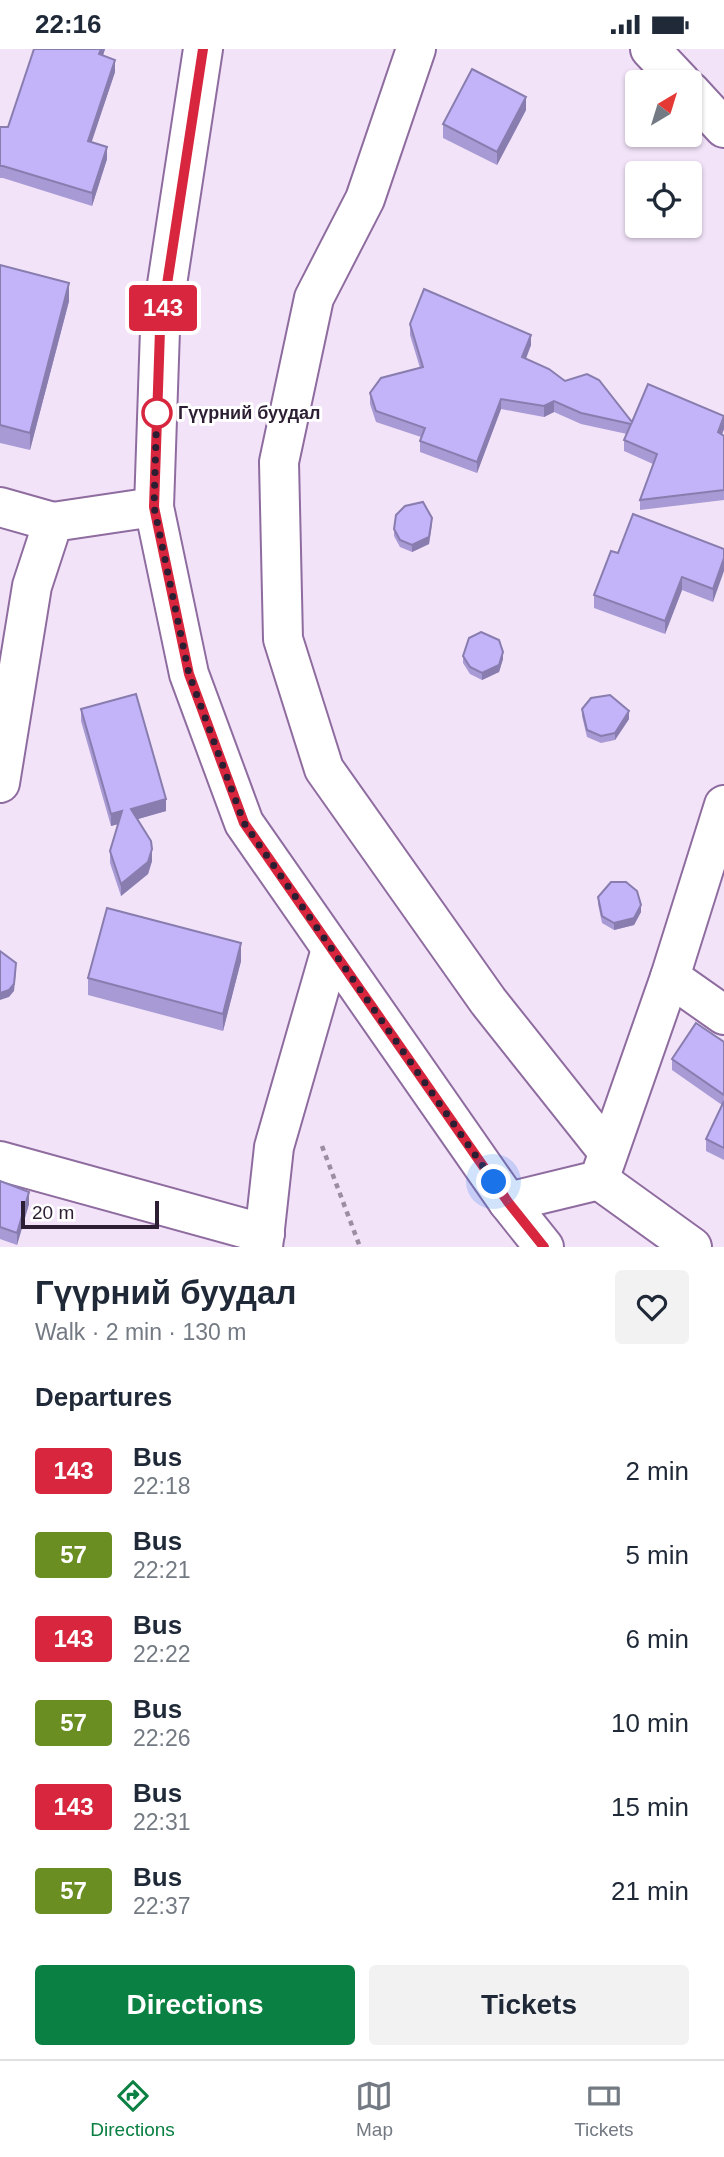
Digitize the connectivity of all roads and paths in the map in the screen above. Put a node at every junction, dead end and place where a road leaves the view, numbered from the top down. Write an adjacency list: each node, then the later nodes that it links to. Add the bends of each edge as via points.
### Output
1 (203, 49): 8 (street, via 160,330)
2 (416, 49): 17 (street, via 365,199 314,297 279,462 283,639 324,769)
3 (650, 49): 4 (street)
4 (670, 70)
5 (702, 105): 6 (street)
6 (724, 128)
7 (0, 507): 9 (street)
8 (154, 507): 9 (street); 12 (street, via 189,674 244,823)
9 (53, 522): 10 (street, via 32,586)
10 (0, 783)
11 (724, 805): 13 (street)
12 (331, 949): 18 (street); 19 (street, via 274,1147)
13 (670, 977): 14 (street); 17 (street)
14 (724, 1015)
15 (322, 1137): 20 (path, via 322,1149)
16 (0, 1161): 19 (street)
17 (603, 1166): 18 (street); 22 (street)
18 (508, 1202): 21 (street)
19 (264, 1240)
20 (360, 1247)
21 (544, 1247)
22 (692, 1247)

